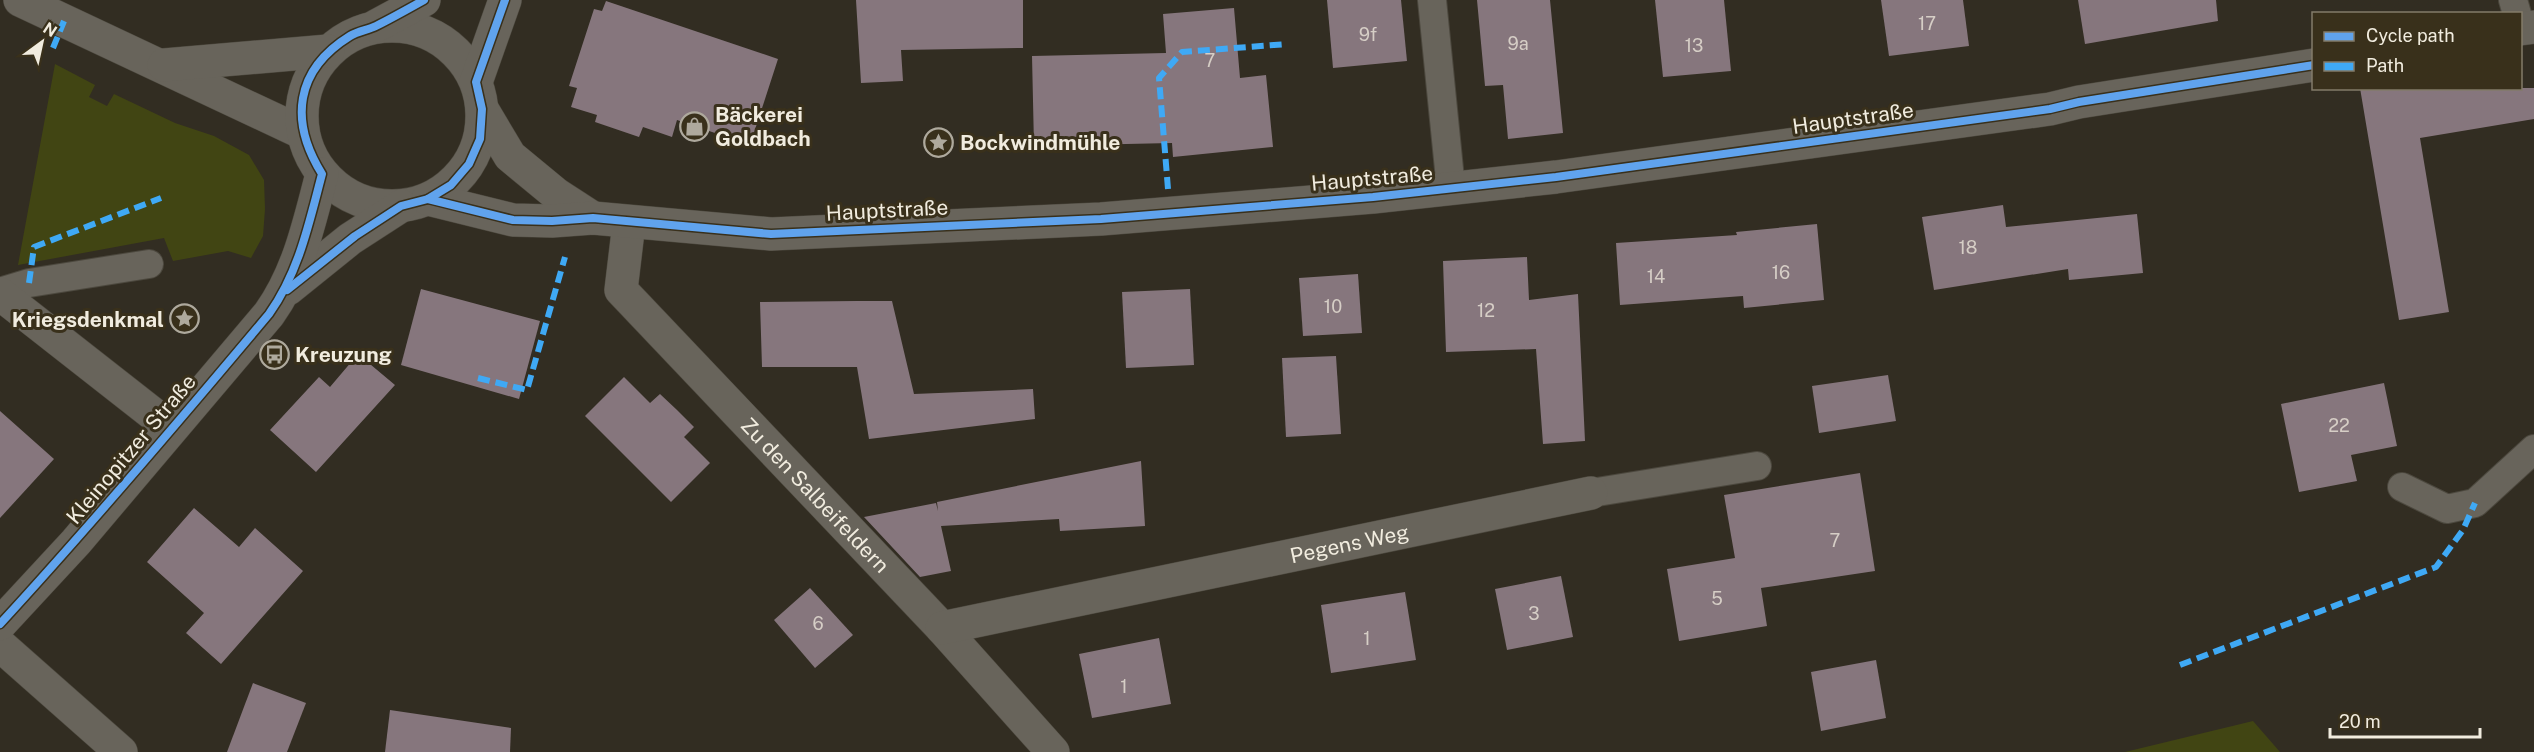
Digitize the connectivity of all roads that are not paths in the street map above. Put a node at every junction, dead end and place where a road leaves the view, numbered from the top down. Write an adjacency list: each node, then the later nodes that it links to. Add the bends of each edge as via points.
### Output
1 (20, 0): 7 (street)
2 (424, 0): 5 (street)
3 (505, 0): 9 (street)
4 (1432, 0): 12 (lane)
5 (375, 27): 6 (street, via 352,34); 9 (street, via 406,26 432,34 468,66)
6 (328, 51): 7 (street); 10 (street, via 314,70 304,95)
7 (162, 65): 10 (street)
8 (2312, 65): 12 (street, Hauptstraße, via 2050,109)
9 (479, 95): 13 (street, via 480,139 469,164 451,185); 14 (street, Hauptstraße, via 510,156)
10 (303, 133): 11 (street)
11 (322, 174): 13 (street, via 347,195 373,205); 17 (street, Kleinopitzer Straße, via 303,248)
12 (1451, 189): 15 (street, Hauptstraße, via 1101,219 771,234)
13 (415, 203): 14 (street, Hauptstraße, via 513,220); 17 (street, Kleinopitzer Straße, via 350,239)
14 (593, 218): 15 (street, Hauptstraße)
15 (629, 223): 25 (street, Zu den Salbeifeldern, via 621,290)
16 (149, 264): 18 (lane, via 29,283)
17 (285, 292): 19 (street, Kleinopitzer Straße)
18 (0, 293): 19 (street)
19 (171, 428): 24 (street, Kleinopitzer Straße, via 76,542)
20 (2534, 449): 22 (lane, via 2475,503 2446,509)
21 (1757, 466): 23 (lane, Pegens Weg)
22 (2402, 486)
23 (1592, 493): 25 (street, Pegens Weg)
24 (0, 624)
25 (942, 628): 28 (street, Zu den Salbeifeldern)
26 (0, 645): 27 (street)
27 (121, 752)
28 (1053, 752)

